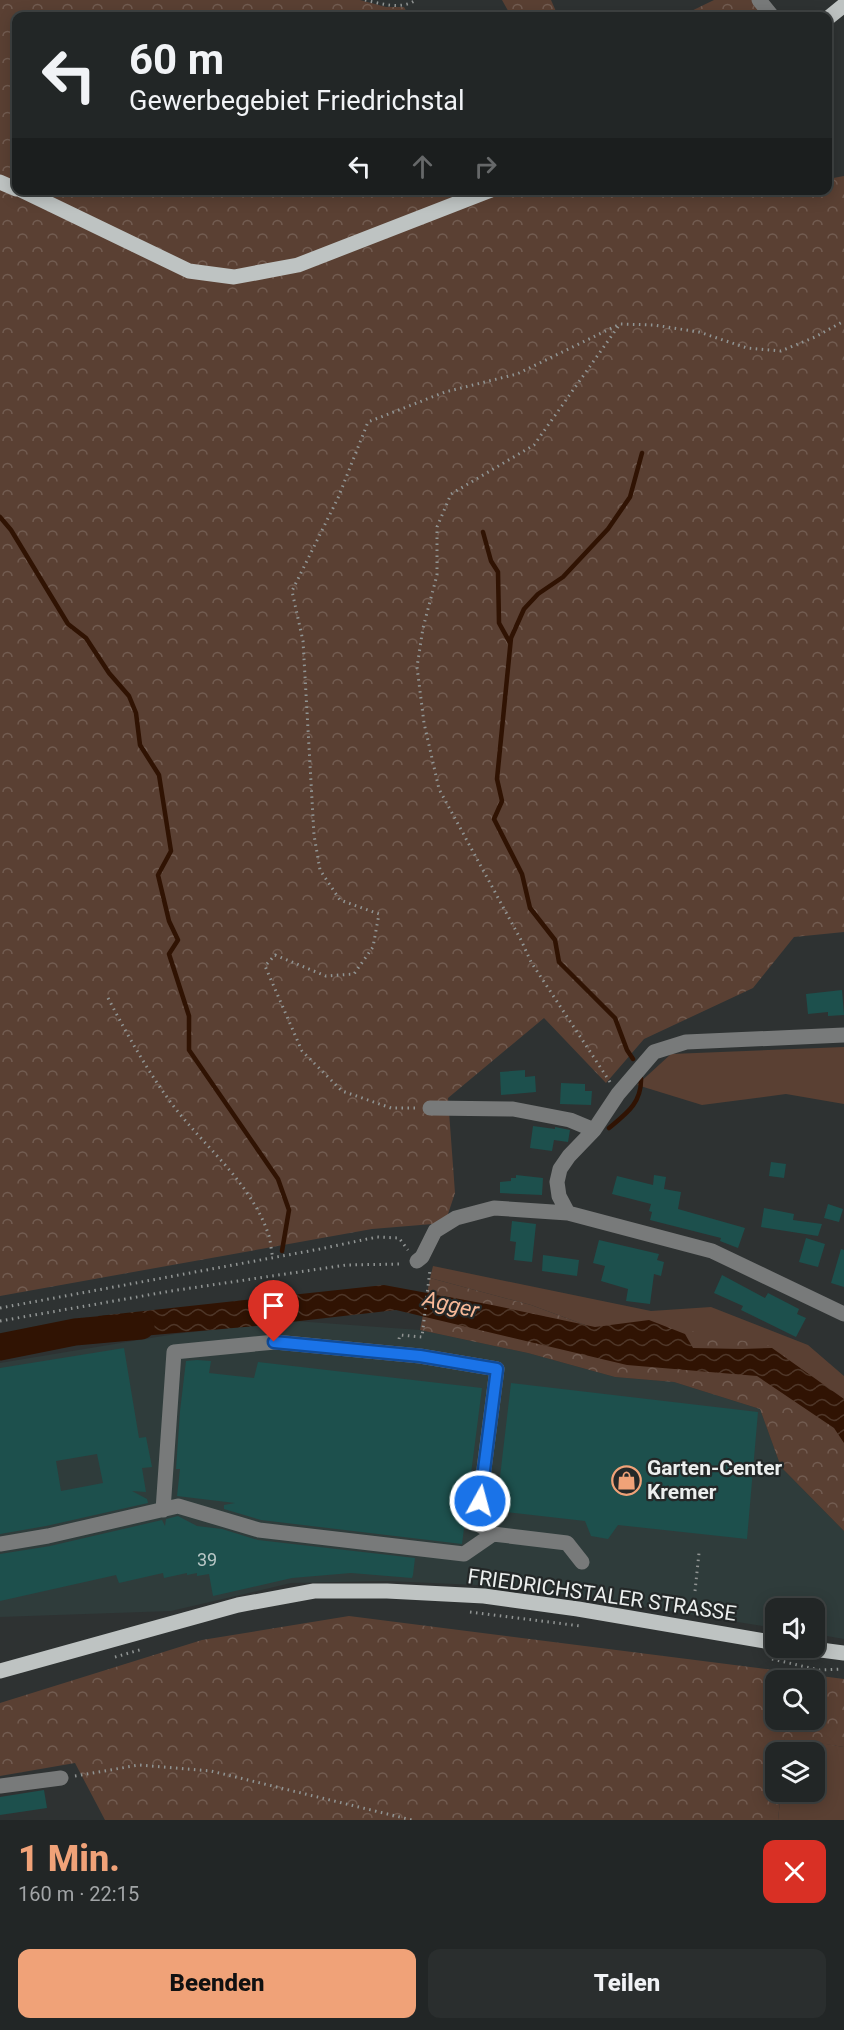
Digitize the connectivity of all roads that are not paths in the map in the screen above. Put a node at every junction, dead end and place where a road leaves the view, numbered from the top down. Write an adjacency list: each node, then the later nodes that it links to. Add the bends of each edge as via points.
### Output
1 (759, 0): 3 (street)
2 (844, 5): 4 (main road)
3 (769, 12)
4 (832, 15)
5 (31, 195): 6 (main road, via 189,271 234,277 298,265)
6 (478, 195)
7 (844, 1035): 9 (street, via 686,1042 654,1052)
8 (430, 1108): 9 (street, via 513,1109 570,1120)
9 (594, 1130): 10 (street, via 560,1169 557,1182)
10 (568, 1213): 11 (street, via 494,1208 456,1218 435,1232); 12 (street, via 712,1251)
11 (417, 1261)
12 (844, 1314)
13 (163, 1510): 14 (street, via 178,1506 259,1530 464,1554); 14 (street, via 174,1352 274,1342 420,1356 497,1369 477,1523); 15 (street)
14 (493, 1534): 16 (street, via 567,1543)
15 (0, 1544)
16 (582, 1562)
17 (765, 1641): 20 (main road, FRIEDRICHSTALER STRASSE, via 484,1596 314,1591 238,1605)
18 (825, 1651): 19 (main road)
19 (844, 1653)
20 (0, 1671)
21 (61, 1778): 22 (street)
22 (0, 1786)

